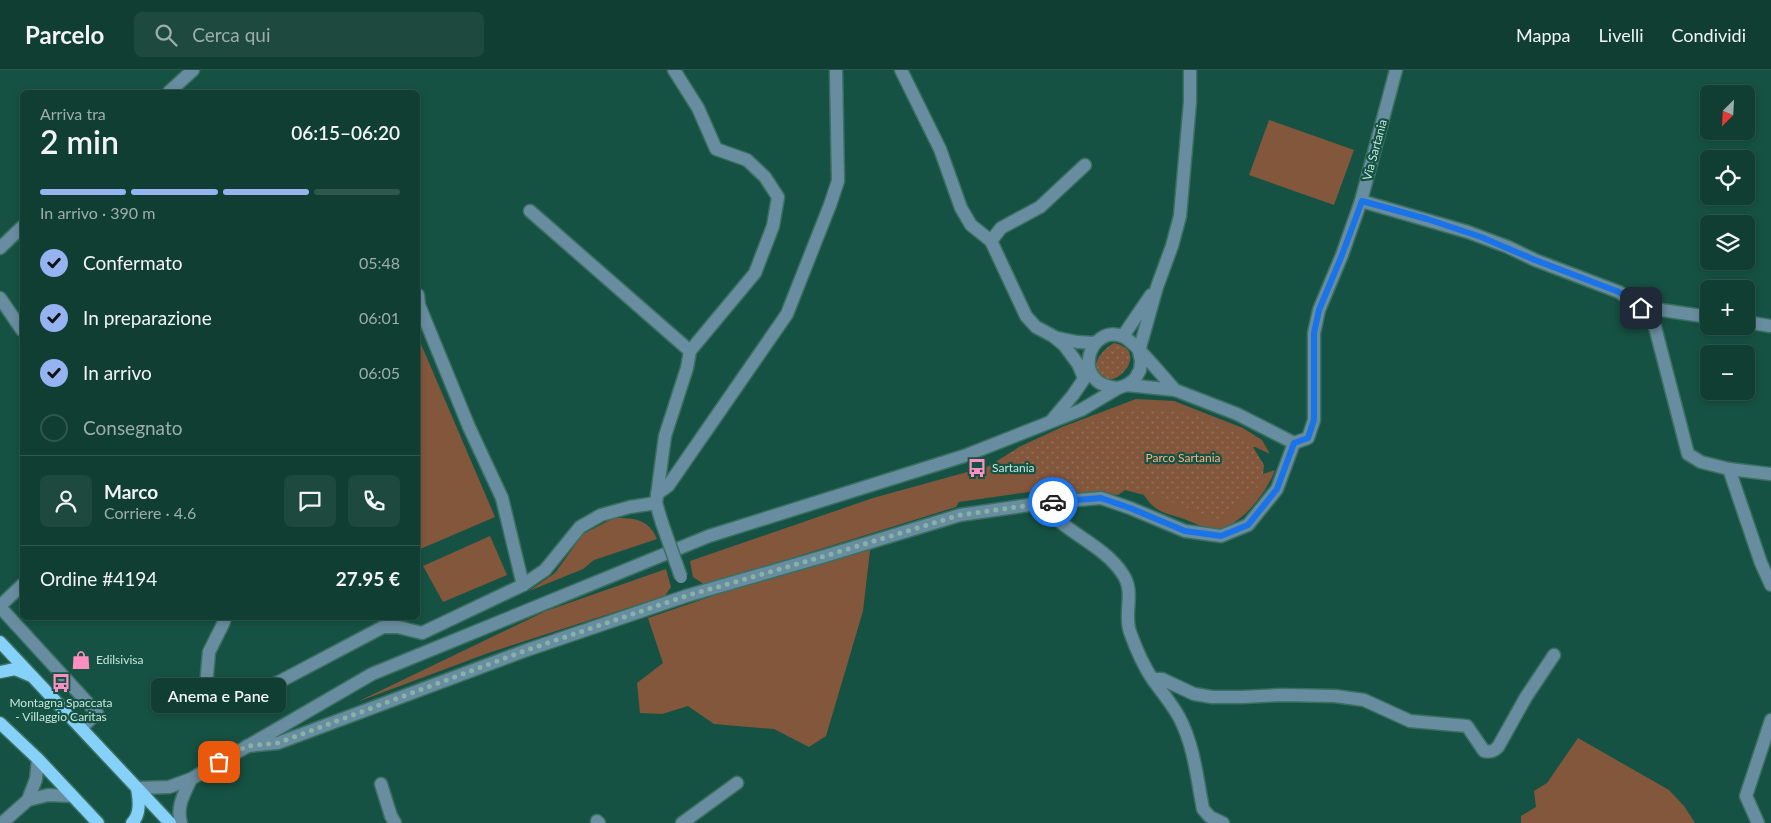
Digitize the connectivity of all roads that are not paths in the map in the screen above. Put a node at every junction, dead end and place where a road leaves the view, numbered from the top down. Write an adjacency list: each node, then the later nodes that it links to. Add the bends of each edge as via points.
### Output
1 (193, 70): 7 (street)
2 (674, 70): 26 (street, via 698,108 716,149 747,160 766,177 778,197 773,226 755,273)
3 (836, 70): 34 (street, via 838,181 787,314)
4 (901, 70): 12 (street, via 940,148 961,208 971,225)
5 (1190, 70): 14 (street, via 1180,216)
6 (1396, 70): 9 (street, Via Sartania)
7 (171, 90)
8 (1085, 165): 12 (street, via 1040,206 1001,228)
9 (1362, 201): 17 (street, via 1500,244 1619,292); 31 (street, Via Sartania, via 1319,310 1314,333 1314,420 1308,438)
10 (530, 211): 26 (street)
11 (20, 229): 13 (street)
12 (992, 241): 22 (street, via 1026,316 1036,327)
13 (0, 248)
14 (1157, 287): 23 (street); 25 (street)
15 (0, 298): 21 (street)
16 (420, 307): 36 (street, via 469,428 502,498)
17 (1641, 308): 18 (street); 32 (street, via 1655,328 1688,454 1701,462)
18 (1700, 316)
19 (1755, 323): 20 (street)
20 (1771, 326)
21 (20, 327)
22 (1053, 336): 24 (street); 27 (street)
23 (1123, 336): 24 (street, via 1103,337); 25 (street)
24 (1095, 343): 27 (street, via 1090,351)
25 (1139, 351): 28 (street, via 1140,370 1135,379); 29 (street)
26 (690, 352): 34 (street, via 665,436)
27 (1087, 374): 28 (street, via 1109,388); 30 (street)
28 (1122, 387): 29 (street); 30 (street, via 1081,410)
29 (1174, 390): 31 (street, via 1237,414)
30 (1051, 422): 50 (street, via 964,456 709,536 372,674)
31 (1294, 443): 35 (street, Via Sartania, via 1277,489 1248,525 1221,536 1185,531 1101,498)
32 (1729, 469): 33 (street); 37 (street)
33 (1771, 474)
34 (656, 499): 36 (street, via 601,515 580,527 545,570); 39 (street, bridge)
35 (1043, 503): 39 (street, Via Sartania, via 960,515); 46 (street, via 1050,514 1105,554 1123,573 1130,592 1129,629)
36 (523, 585): 41 (street, via 422,633 383,627 241,702 229,704 215,700 206,686 209,652)
37 (1771, 585)
38 (20, 587): 40 (street)
39 (686, 596): 50 (street, Via Sartania, via 527,650 278,743)
40 (0, 606): 49 (street, via 97,713)
41 (224, 620)
42 (0, 642): 45 (main road)
43 (1554, 655): 46 (street, via 1498,747 1490,752 1484,751 1466,726 1410,721 1364,700 1335,696 1212,697 1194,694 1162,679)
44 (0, 672): 45 (main road, via 15,669)
45 (33, 677): 49 (main road)
46 (1153, 679): 65 (street, via 1179,718 1190,743 1203,809 1210,817)
47 (1771, 720): 66 (street, via 1746,796)
48 (0, 723): 51 (main road)
49 (81, 728): 55 (main road)
50 (247, 746): 52 (street, Via Sartania)
51 (38, 759): 56 (main road); 57 (street, via 36,779)
52 (191, 779): 55 (street, Via Sartania, via 169,787); 62 (street, via 181,800)
53 (737, 783): 64 (street)
54 (381, 784): 63 (street)
55 (136, 788): 60 (main road, via 139,804); 61 (main road)
56 (72, 796): 57 (street, via 48,795); 59 (main road)
57 (28, 800): 58 (street)
58 (2, 823)
59 (98, 823)
60 (132, 823)
61 (170, 823)
62 (181, 823)
63 (396, 823)
64 (682, 823)
65 (1223, 823)
66 (1758, 823)

